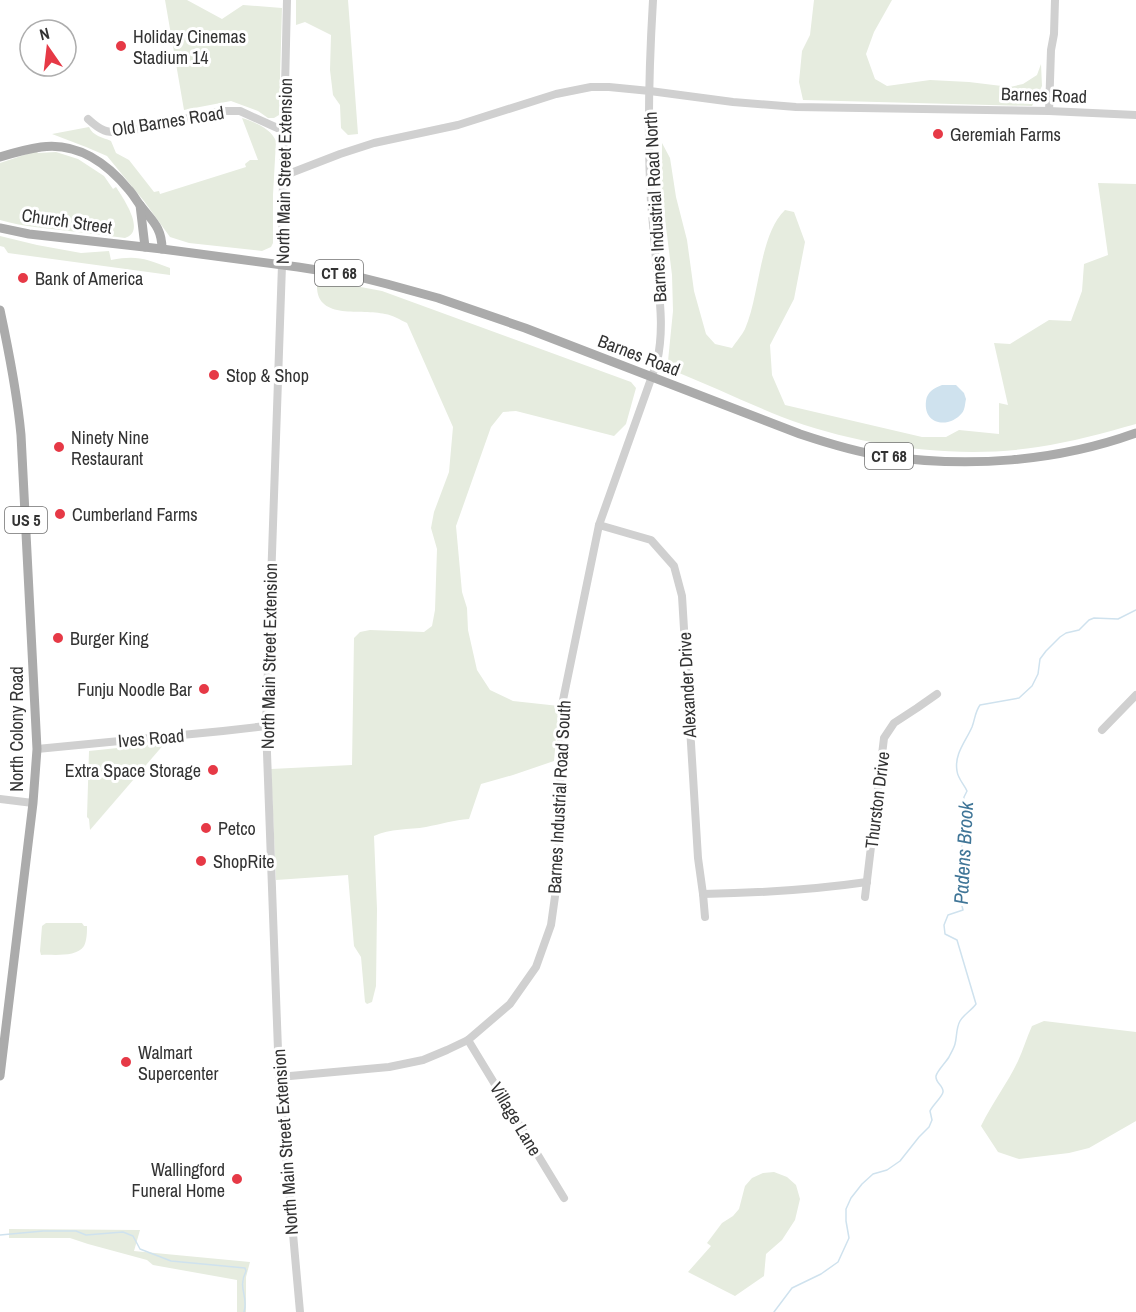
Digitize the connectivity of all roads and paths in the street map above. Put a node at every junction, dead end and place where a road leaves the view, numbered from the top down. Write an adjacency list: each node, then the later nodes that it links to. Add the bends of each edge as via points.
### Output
1 (287, 0): 8 (street, North Main Street Extension)
2 (653, 0): 4 (street, Barnes Industrial Road North)
3 (1055, 0): 5 (street)
4 (650, 91): 5 (street, Barnes Road, via 796,107); 10 (street, Barnes Road, via 579,88 458,125 365,146); 18 (street, Barnes Industrial Road North, via 649,169 662,318 661,343)
5 (1048, 111): 6 (street, Barnes Road)
6 (1136, 115)
7 (88, 119): 8 (street, Old Barnes Road, via 111,133 222,111 240,111)
8 (284, 131): 10 (street, North Main Street Extension)
9 (0, 157): 11 (main road, via 39,147 77,150 111,170)
10 (282, 176): 16 (street, North Main Street Extension)
11 (140, 206): 14 (main road); 15 (main road, via 158,229)
12 (0, 228): 13 (main road, Church Street / CT 68)
13 (129, 246): 14 (main road, Barnes Road / CT 68)
14 (145, 247): 15 (main road, Barnes Road / CT 68)
15 (162, 249): 16 (main road, Barnes Road / CT 68)
16 (282, 265): 18 (main road, Barnes Road / CT 68, via 406,288 525,328); 23 (street, North Main Street Extension)
17 (0, 310): 25 (main road, North Colony Road / US 5, via 21,435)
18 (651, 377): 19 (main road, Barnes Road / CT 68, via 800,434 882,455 966,462 1016,459 1081,449); 20 (street, Barnes Industrial Road South)
19 (1136, 433)
20 (599, 525): 29 (street, Alexander Drive, via 651,540 674,566 682,596); 32 (street, Barnes Industrial Road South, via 562,705 558,875 551,925 531,976 510,1004)
21 (937, 694): 28 (street, Thurston Drive, via 894,723 884,738)
22 (1136, 695): 24 (street)
23 (266, 726): 25 (street, Ives Road); 34 (street, North Main Street Extension)
24 (1102, 730)
25 (37, 749): 27 (main road, North Colony Road / US 5)
26 (0, 799): 27 (street)
27 (33, 803): 33 (main road, North Colony Road / US 5)
28 (867, 882): 29 (street, via 771,893); 30 (street, Thurston Drive)
29 (703, 894): 31 (street, Alexander Drive)
30 (865, 897)
31 (705, 917)
32 (468, 1040): 34 (street, Barnes Industrial Road South, via 423,1059 389,1067); 35 (street, Village Lane)
33 (0, 1076)
34 (279, 1077): 36 (street, North Main Street Extension)
35 (564, 1198)
36 (300, 1312)

